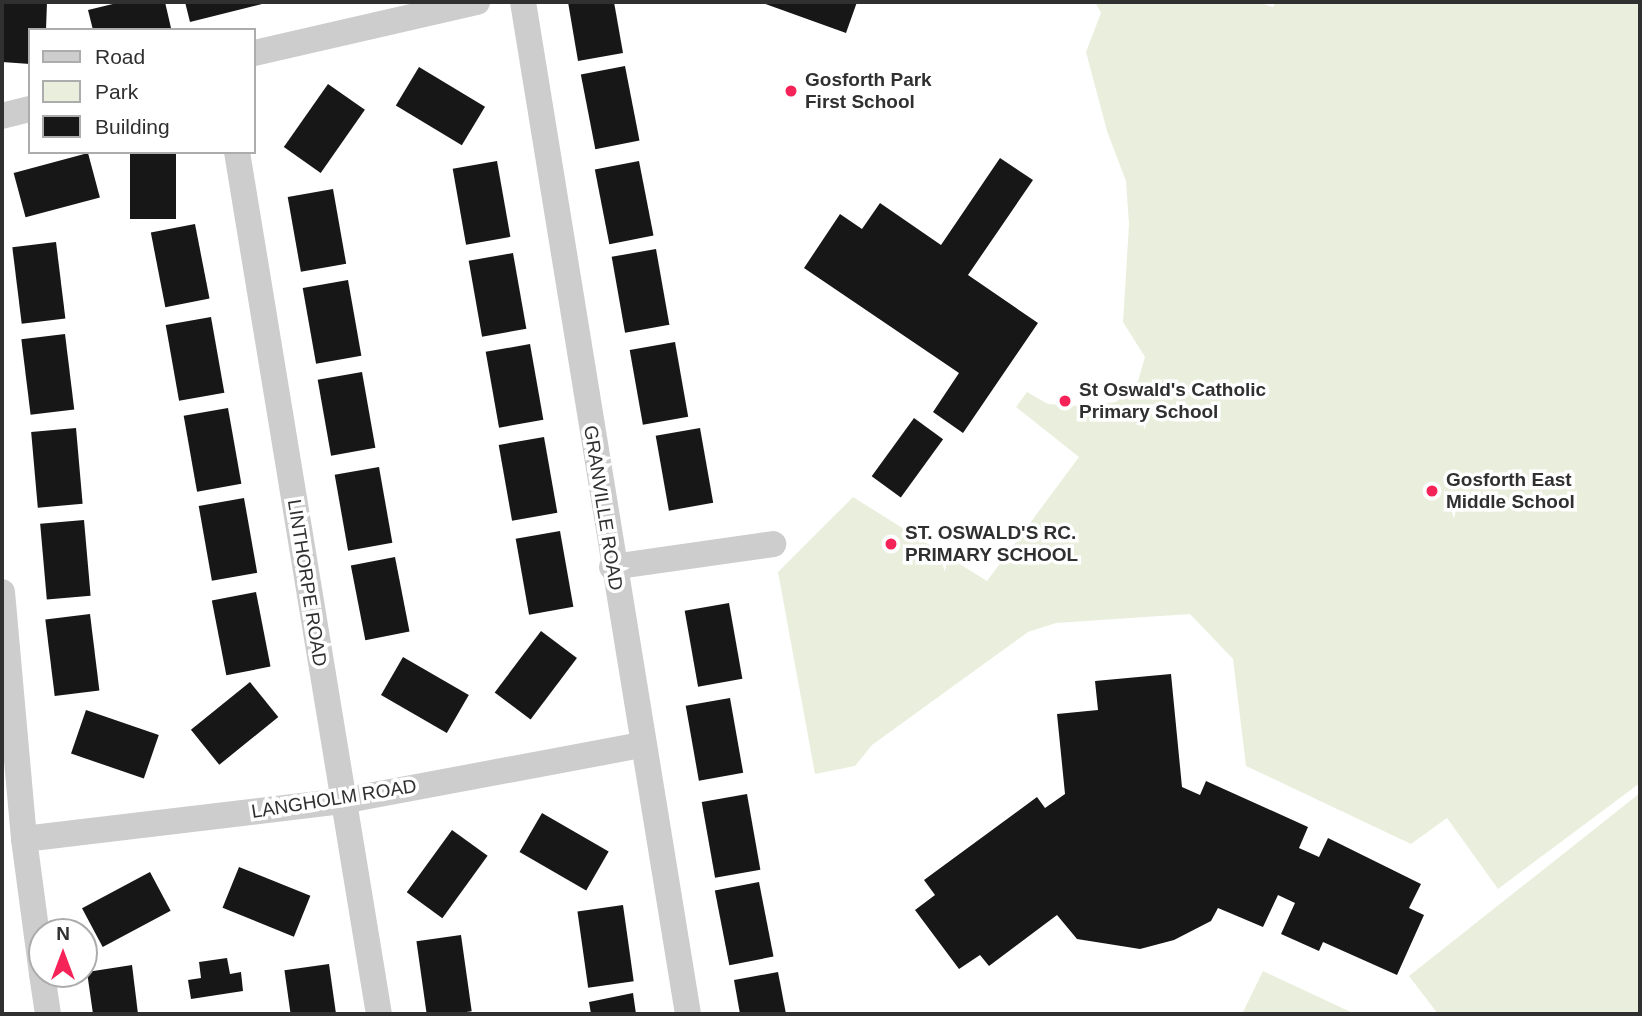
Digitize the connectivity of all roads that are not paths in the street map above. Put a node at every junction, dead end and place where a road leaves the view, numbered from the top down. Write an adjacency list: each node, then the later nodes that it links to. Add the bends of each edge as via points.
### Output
1 (477, 2): 3 (street)
2 (523, 2): 8 (street, GRANVILLE ROAD)
3 (256, 53)
4 (28, 110): 5 (street)
5 (2, 116)
6 (237, 154): 11 (street, LINTHORPE ROAD)
7 (772, 544): 8 (street)
8 (612, 567): 10 (street, GRANVILLE ROAD)
9 (2, 592): 12 (street)
10 (641, 745): 11 (street, LANGHOLM ROAD); 17 (street, GRANVILLE ROAD)
11 (342, 801): 12 (street, LANGHOLM ROAD); 16 (street, LINTHORPE ROAD)
12 (24, 839): 13 (street)
13 (35, 918)
14 (44, 988): 15 (street)
15 (47, 1014)
16 (379, 1014)
17 (688, 1014)

